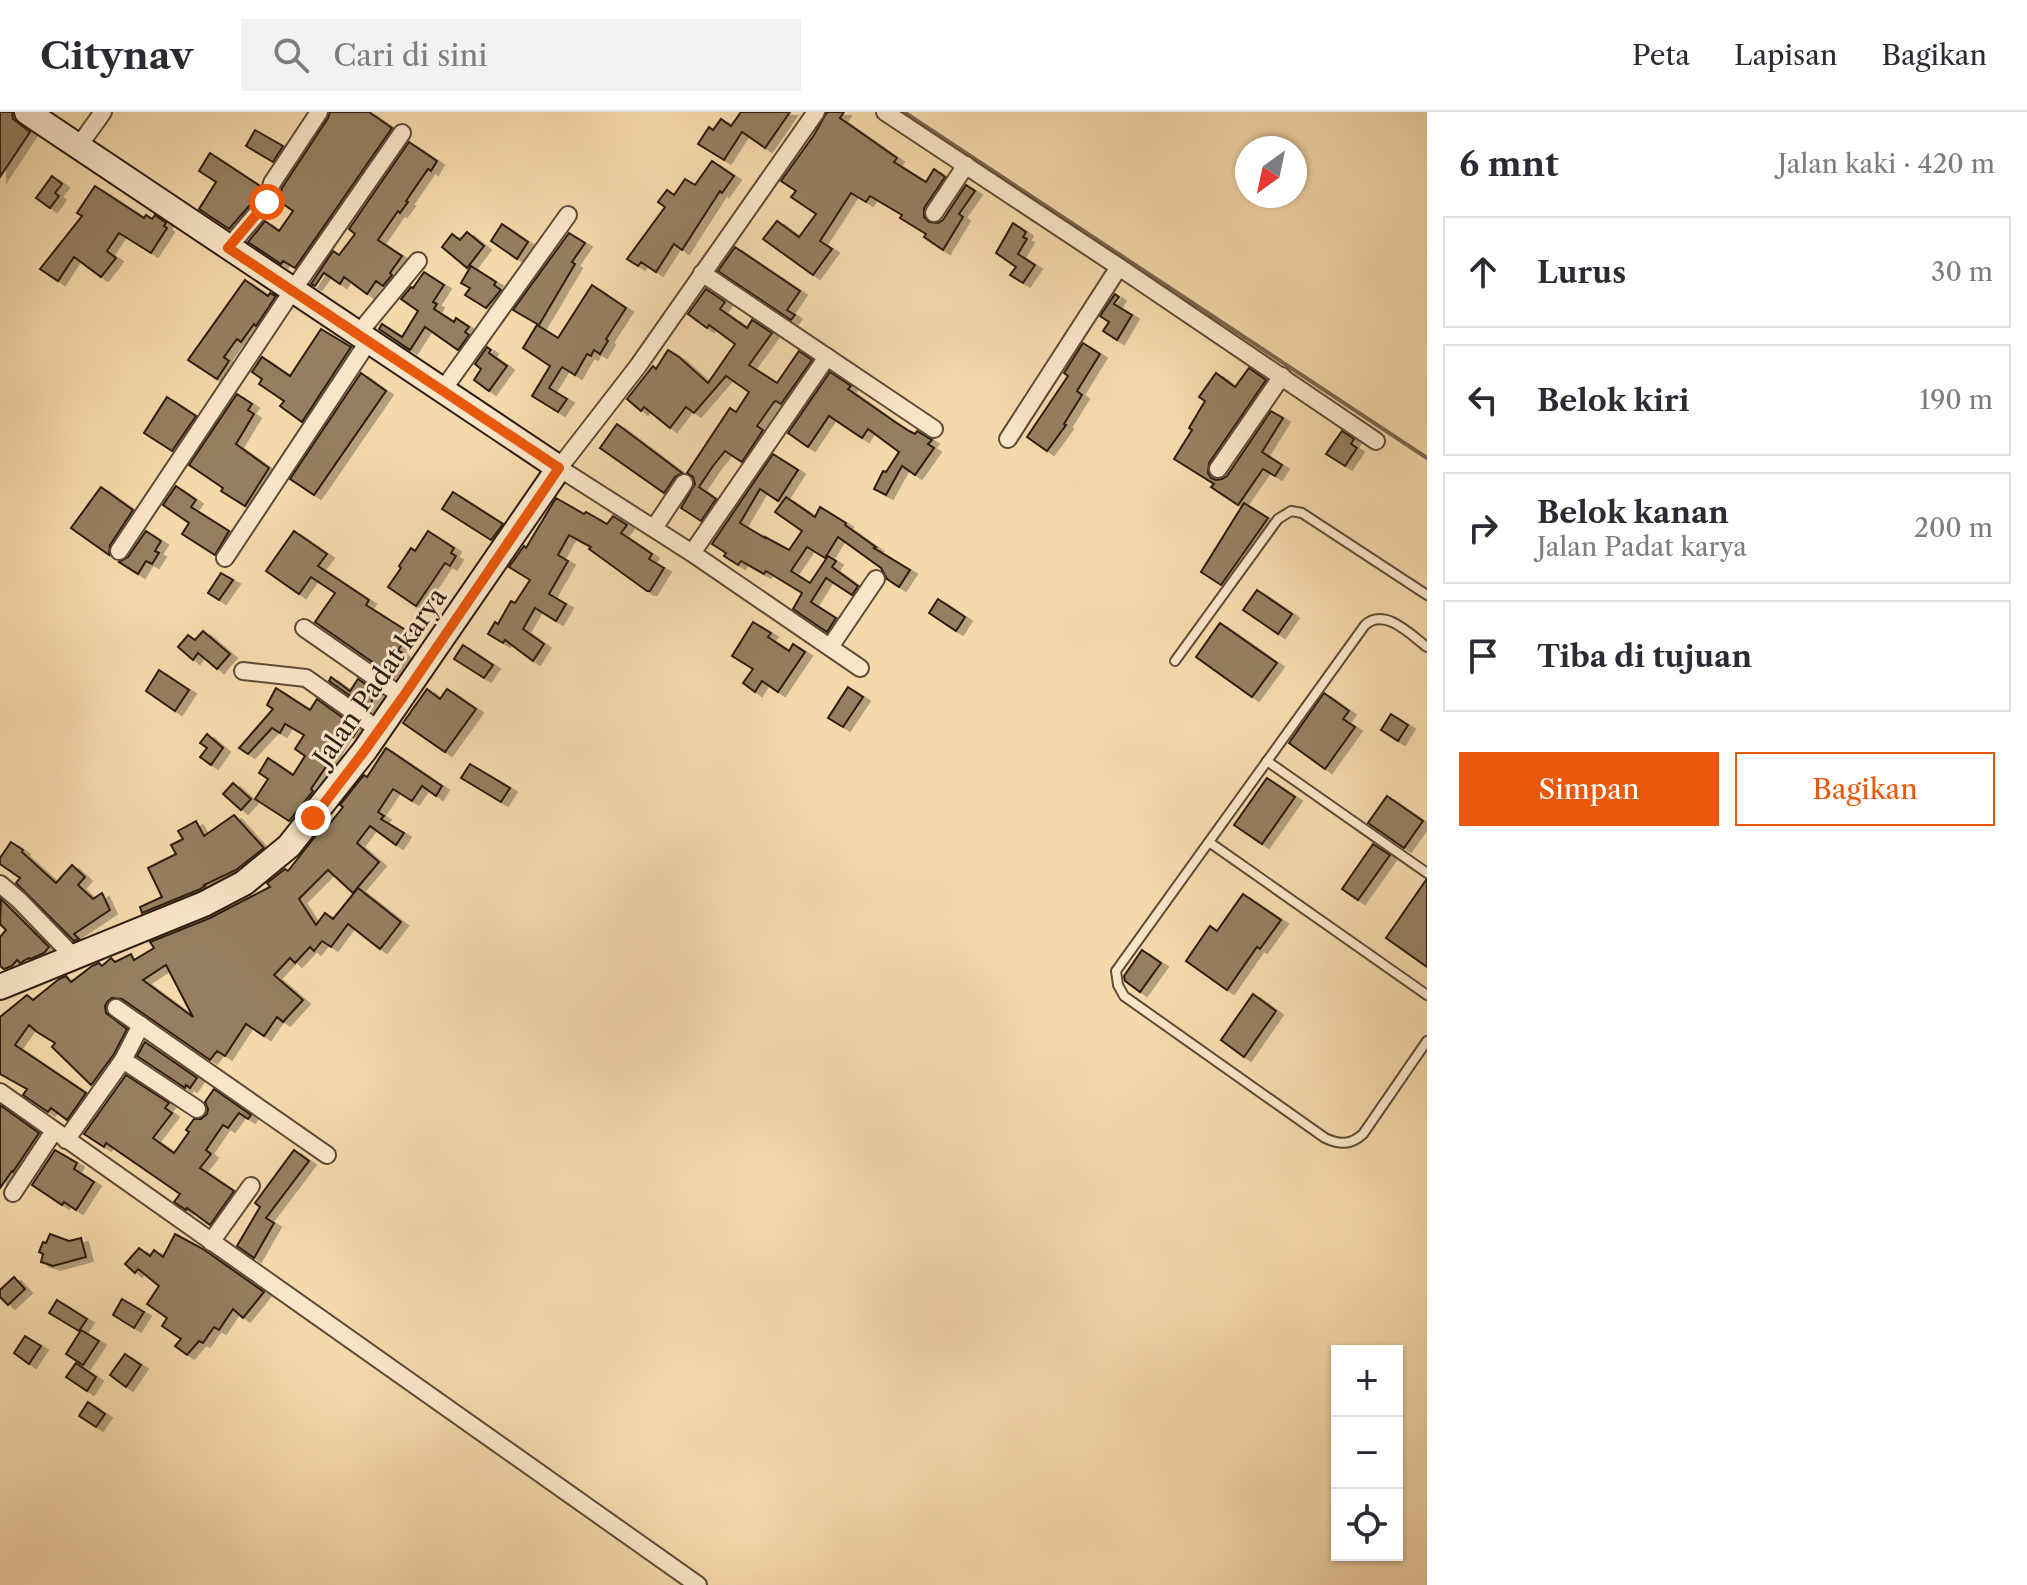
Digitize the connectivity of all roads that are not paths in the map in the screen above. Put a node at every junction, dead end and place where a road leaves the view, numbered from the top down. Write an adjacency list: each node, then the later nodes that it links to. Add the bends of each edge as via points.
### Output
1 (27, 112): 7 (main road)
2 (103, 112): 7 (street)
3 (319, 112): 11 (street, via 272,183 267,202)
4 (816, 112): 14 (street)
5 (885, 112): 8 (street)
6 (402, 133): 15 (street)
7 (78, 147): 11 (main road)
8 (966, 165): 9 (street); 13 (street)
9 (934, 213)
10 (568, 215): 19 (street)
11 (228, 248): 15 (main road)
12 (418, 261): 16 (street)
13 (1119, 267): 18 (street); 21 (street)
14 (702, 273): 17 (street); 23 (street)
15 (293, 290): 16 (main road); 27 (street)
16 (363, 338): 19 (main road); 29 (street)
17 (827, 357): 20 (street); 28 (street)
18 (1282, 376): 22 (street); 24 (street)
19 (442, 391): 23 (main road)
20 (934, 429)
21 (1008, 439)
22 (1376, 441)
23 (559, 468): 26 (street); 38 (main road, Jalan Padat karya)
24 (1218, 469)
25 (684, 483): 26 (street)
26 (654, 528): 28 (street)
27 (119, 551)
28 (692, 553): 33 (street)
29 (225, 558)
30 (876, 579): 33 (street)
31 (1427, 595): 35 (lane, via 1302,513 1291,511 1278,519)
32 (304, 628): 38 (street)
33 (830, 647): 36 (street)
34 (1427, 647): 40 (lane, via 1390,621 1369,620)
35 (1175, 661)
36 (860, 668)
37 (243, 671): 39 (street, via 306,678)
38 (403, 697): 39 (main road, Jalan Padat karya)
39 (379, 730): 44 (main road, Jalan Padat karya, via 296,839 252,877 204,904)
40 (1267, 761): 41 (lane); 42 (lane)
41 (1209, 842): 46 (lane); 49 (lane, via 1116,971 1124,996 1325,1138 1340,1143 1363,1134)
42 (1427, 873)
43 (0, 884): 44 (street)
44 (75, 958): 45 (main road, Jalan Padat karya)
45 (0, 987)
46 (1427, 995)
47 (116, 1008): 48 (street)
48 (141, 1025): 50 (street); 54 (street)
49 (1427, 1041)
50 (123, 1060): 52 (street); 53 (street)
51 (0, 1092): 53 (street)
52 (197, 1109)
53 (60, 1136): 56 (street); 57 (street)
54 (327, 1155)
55 (251, 1186): 57 (street)
56 (13, 1193)
57 (211, 1242): 58 (street)
58 (698, 1585)

